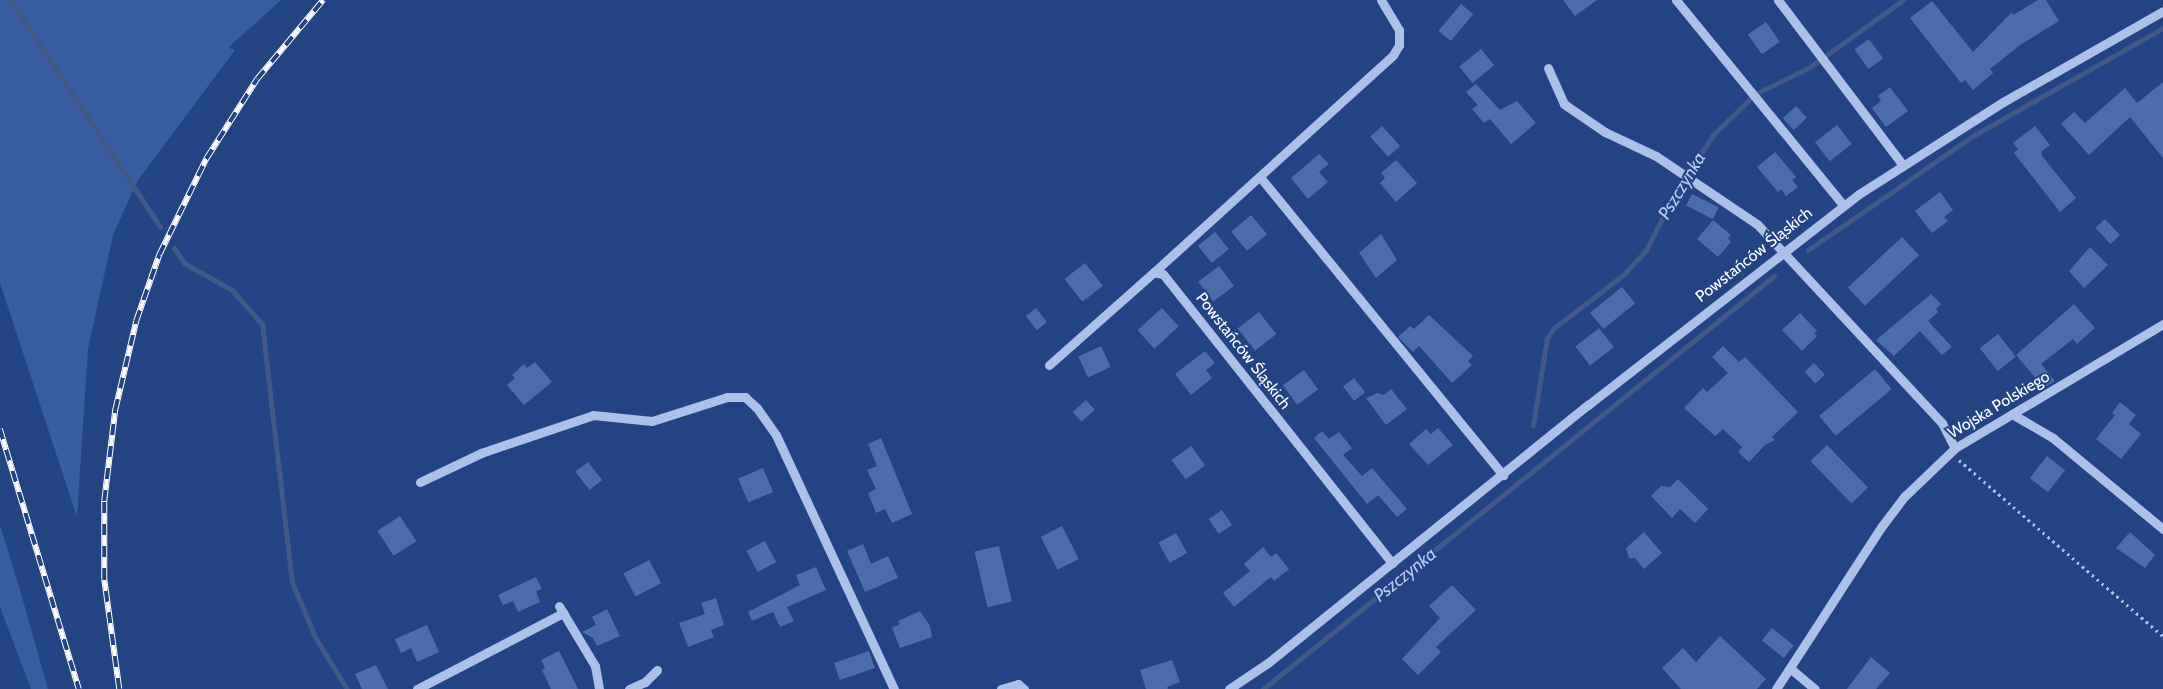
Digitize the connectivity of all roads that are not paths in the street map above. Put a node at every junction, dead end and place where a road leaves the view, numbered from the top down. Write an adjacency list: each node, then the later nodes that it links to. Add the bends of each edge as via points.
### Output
1 (1382, 0): 7 (street, via 1399,30 1398,45 1393,54)
2 (1676, 0): 8 (street)
3 (1778, 0): 6 (street)
4 (2163, 11): 6 (street, Powstańców Śląskich)
5 (1548, 68): 9 (street, via 1564,104 1605,132 1656,156 1757,224)
6 (1902, 164): 8 (street, Powstańców Śląskich)
7 (1260, 177): 10 (street); 15 (street)
8 (1843, 205): 9 (street, Powstańców Śląskich)
9 (1781, 252): 14 (street, via 1942,423); 15 (street, Powstańców Śląskich)
10 (1154, 272): 12 (street); 18 (street, Powstańców Śląskich, via 1163,274)
11 (2163, 324): 13 (street, Wojska Polskiego)
12 (1049, 365)
13 (2012, 414): 14 (street, Wojska Polskiego); 17 (street, via 2053,438)
14 (1955, 448): 20 (street, Wojska Polskiego, via 1906,496 1882,526 1833,598)
15 (1502, 475): 18 (street, Powstańców Śląskich)
16 (420, 482): 24 (street, via 481,453 593,415 652,421 727,397 745,397 776,435)
17 (2163, 529)
18 (1392, 563): 27 (street, Powstańców Śląskich, via 1269,662)
19 (657, 670): 23 (street, via 645,682)
20 (1791, 670): 28 (street, Wojska Polskiego); 29 (street)
21 (417, 689): 22 (street, via 561,609 595,666)
22 (599, 689)
23 (629, 689)
24 (894, 689)
25 (1001, 689): 26 (street, via 1018,684)
26 (1024, 689)
27 (1229, 689)
28 (1776, 689)
29 (1815, 689)

